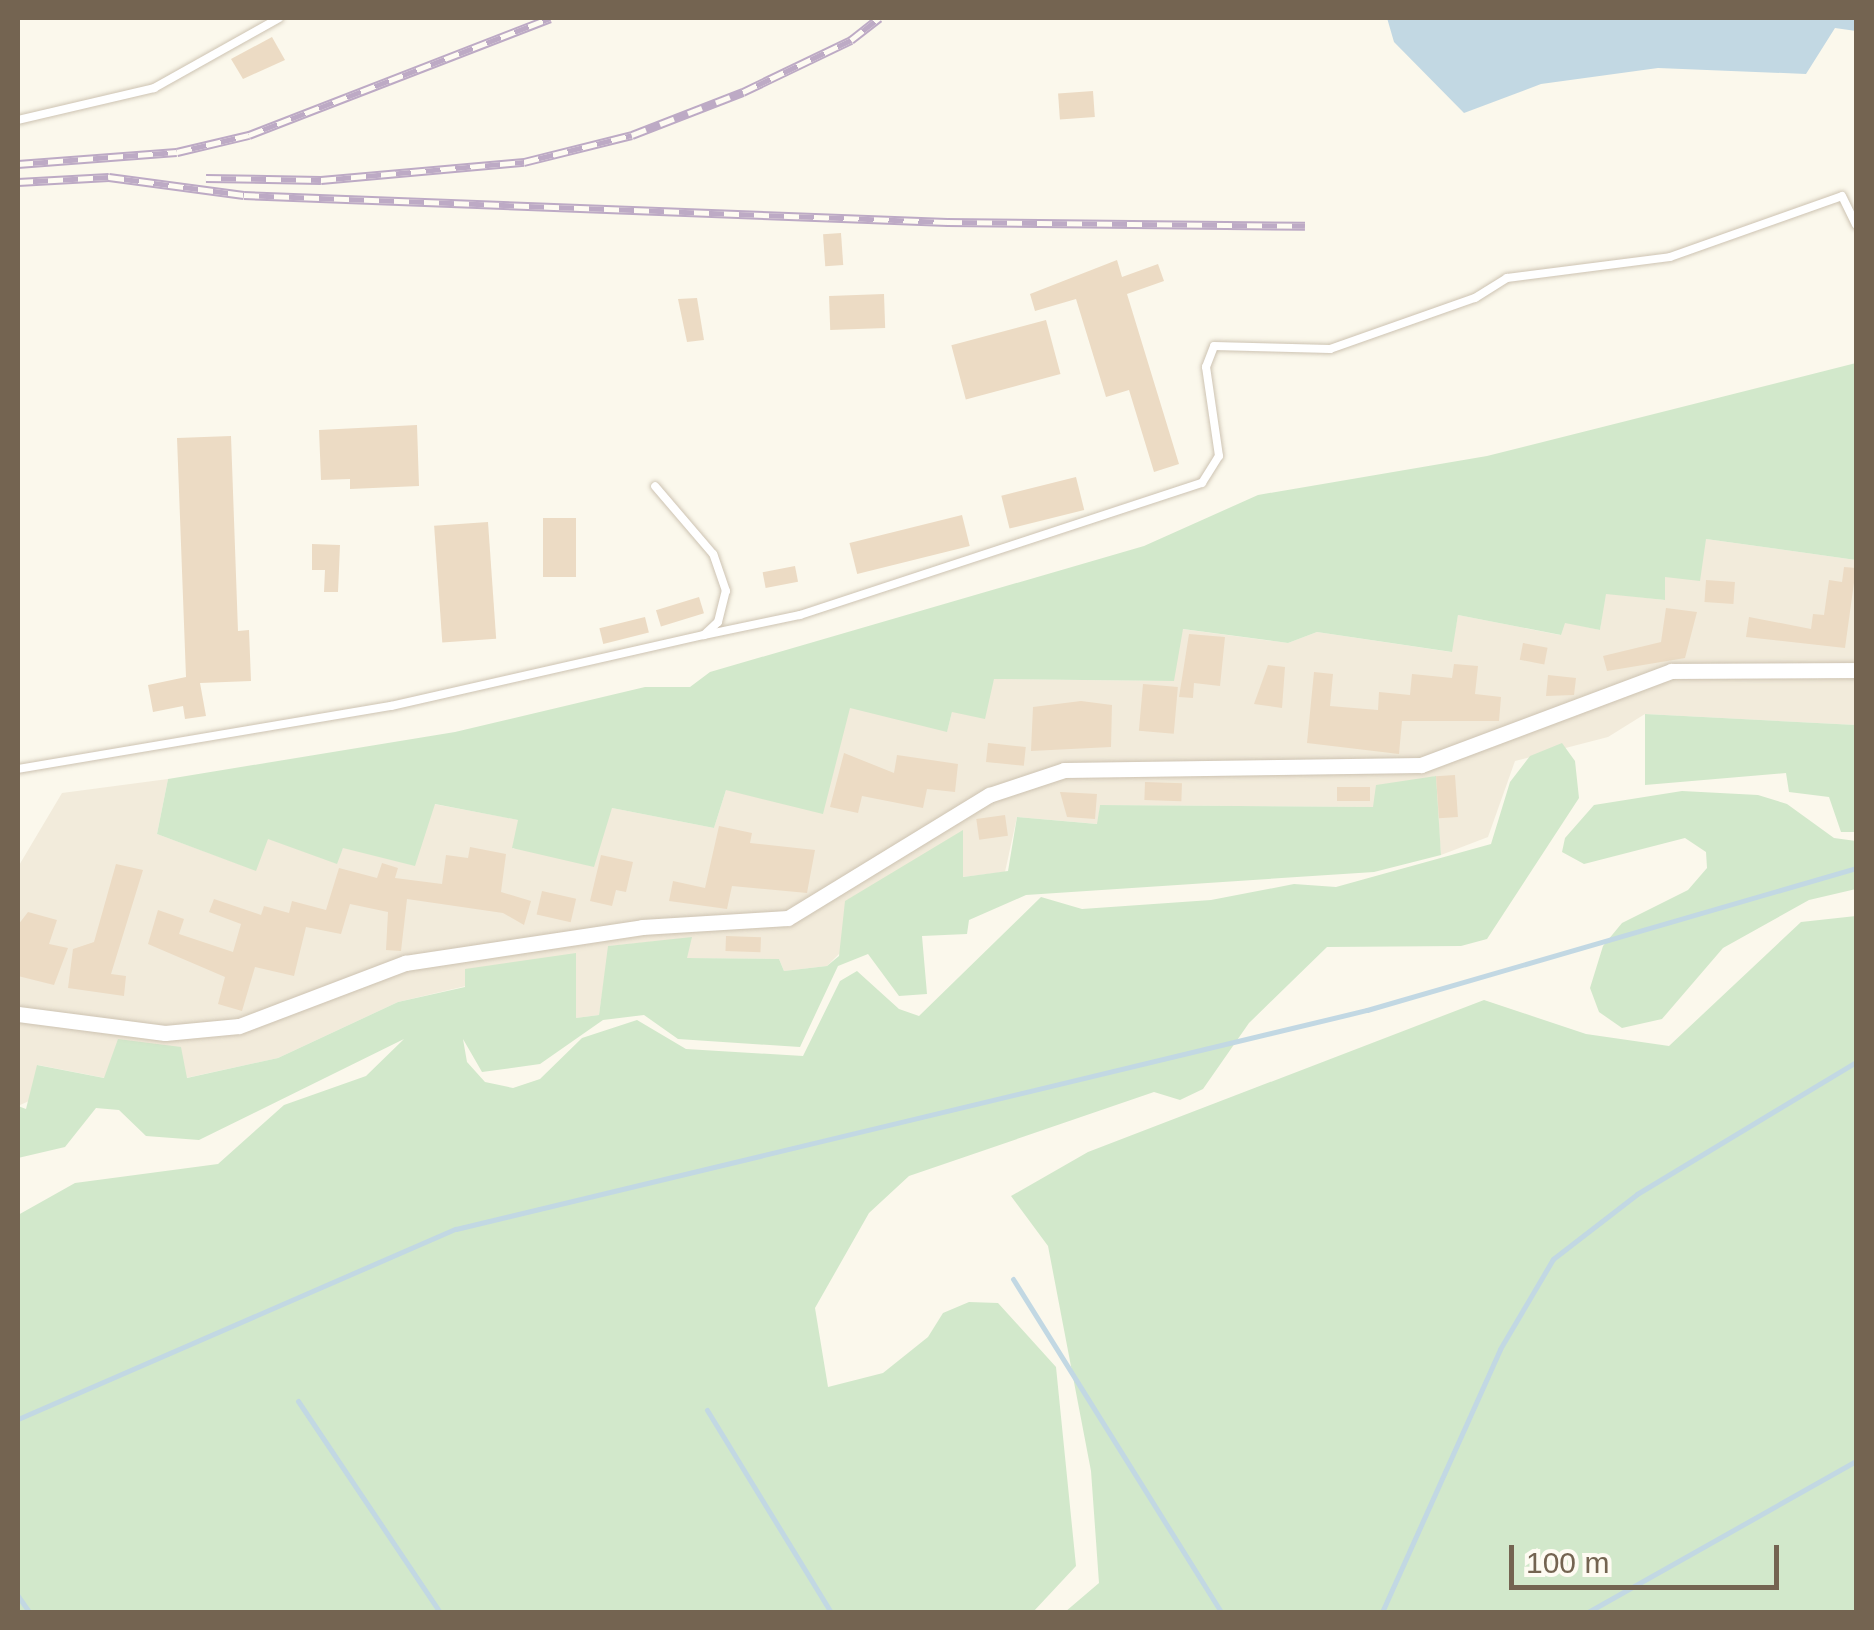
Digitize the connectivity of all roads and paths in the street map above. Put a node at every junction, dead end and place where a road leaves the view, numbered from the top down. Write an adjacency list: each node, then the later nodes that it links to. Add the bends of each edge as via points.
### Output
1 (280, 18): 2 (lane, via 154,88)
2 (18, 120)
3 (1856, 225): 5 (lane, via 1842,196 1670,257 1507,278 1475,298 1330,349 1214,346 1206,367 1219,456 1202,483 800,616)
4 (655, 486): 5 (lane, via 713,554 726,591 718,622)
5 (704, 635): 7 (lane, via 392,706)
6 (1856, 670): 8 (street, via 1672,671 1421,765 1064,770 989,796 788,918 642,928 405,964 239,1026 165,1033)
7 (18, 770)
8 (18, 1014)

